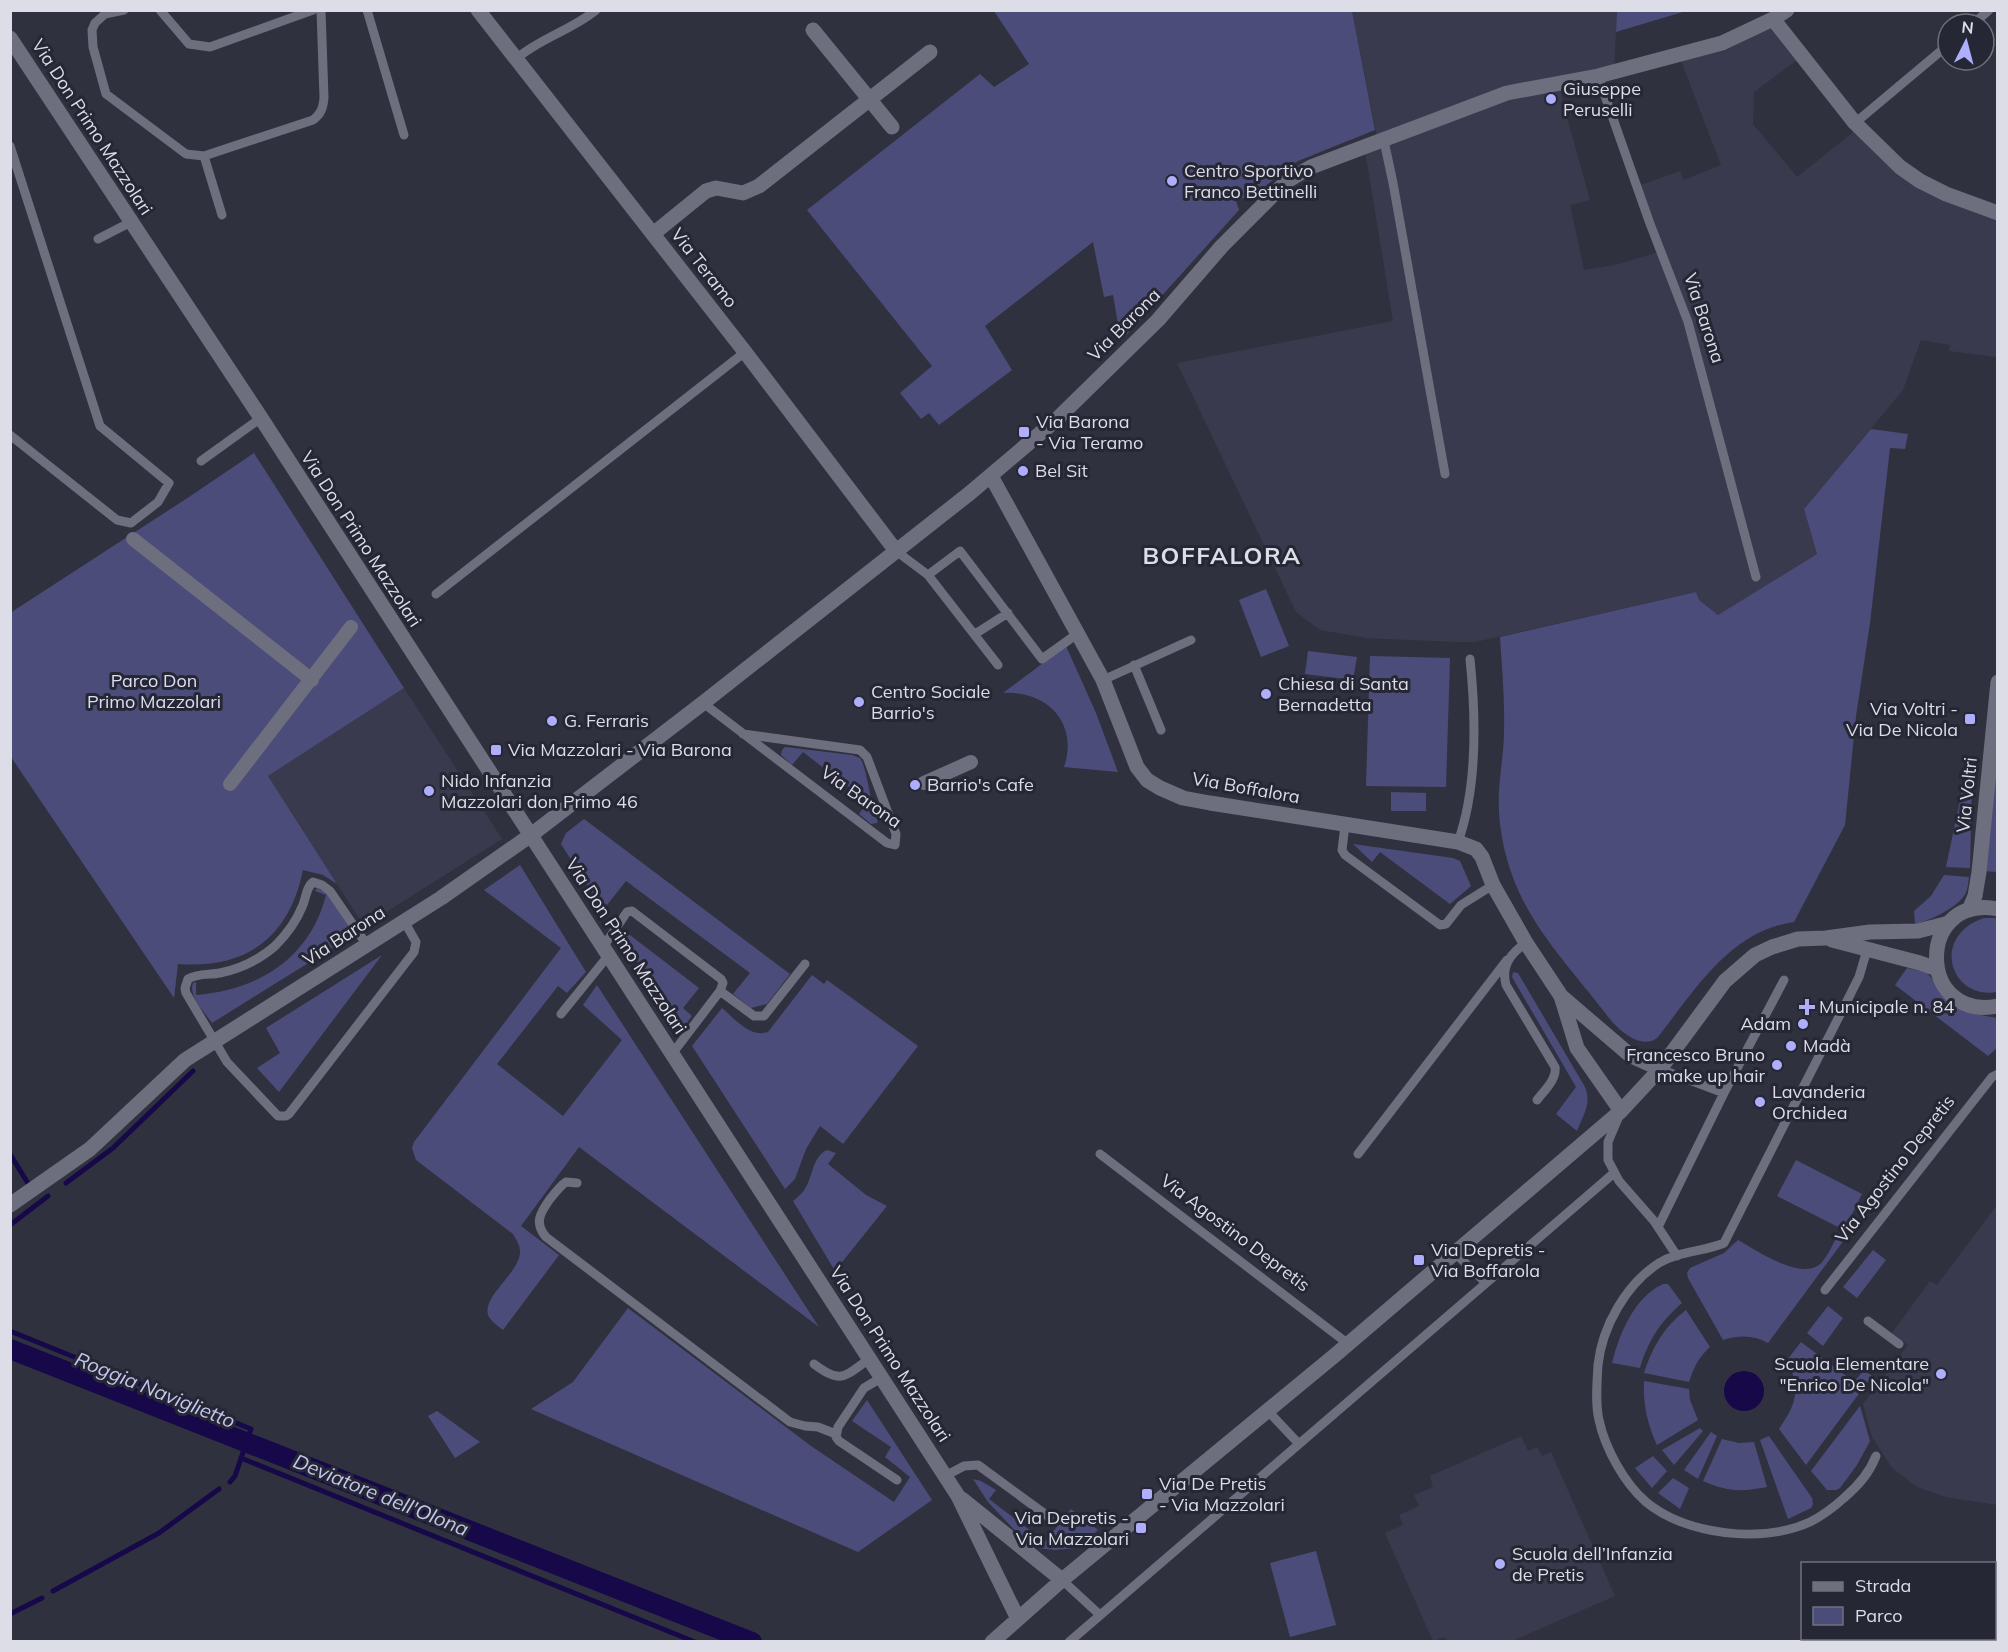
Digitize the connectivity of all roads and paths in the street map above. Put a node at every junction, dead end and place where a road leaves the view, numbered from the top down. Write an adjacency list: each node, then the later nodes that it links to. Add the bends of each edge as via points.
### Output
1 (124, 10): 22 (lane, via 105,14 92,30 106,94 186,154)
2 (160, 10): 3 (lane, via 189,44 210,47)
3 (313, 10)
4 (321, 10): 22 (lane, via 324,98 318,116)
5 (367, 10): 19 (lane)
6 (478, 10): 14 (street, Via Teramo)
7 (596, 10): 14 (lane)
8 (1787, 10): 9 (street, Via Barona)
9 (1773, 19): 15 (street, Via Barona, via 1722,43); 17 (street)
10 (813, 30): 16 (street)
11 (10, 38): 25 (street, Via Don Primo Mazzolari)
12 (930, 52): 16 (street)
13 (1936, 55): 17 (lane)
14 (516, 58): 26 (street, Via Teramo)
15 (1598, 76): 20 (street, Via Barona, via 1508,93); 37 (lane, Via Barona, via 1688,322)
16 (870, 99): 18 (street); 26 (street, via 759,186 743,193 706,190)
17 (1855, 123): 23 (street, via 1920,181)
18 (892, 128)
19 (404, 135)
20 (1384, 141): 32 (lane); 33 (street, Via Barona, via 1311,167 1287,180 1222,246 1158,320 1056,420)
21 (10, 146): 30 (lane, via 100,426 169,483 158,502 131,523 117,520)
22 (204, 156): 24 (lane)
23 (1998, 213)
24 (222, 215)
25 (132, 222): 27 (lane); 29 (street, Via Don Primo Mazzolari)
26 (653, 234): 28 (street, Via Teramo)
27 (98, 239)
28 (745, 352): 35 (street, Via Teramo); 38 (lane)
29 (261, 418): 31 (lane); 57 (street, Via Don Primo Mazzolari)
30 (10, 435)
31 (201, 461)
32 (1445, 474)
33 (991, 476): 35 (street, Via Barona); 42 (street, Via Boffalora)
34 (134, 538): 47 (street)
35 (896, 551): 36 (lane); 50 (street, Via Barona)
36 (928, 575): 39 (lane, via 960,551); 41 (lane)
37 (1756, 577)
38 (436, 594)
39 (1008, 613): 41 (lane); 42 (lane, via 1042,659)
40 (351, 627): 47 (street)
41 (975, 634): 45 (lane)
42 (1077, 634): 48 (street, Via Boffalora)
43 (1191, 640): 46 (lane)
44 (1470, 659): 58 (lane, via 1474,717 1471,783)
45 (998, 664)
46 (1134, 665): 48 (lane); 51 (lane)
47 (312, 680): 55 (street)
48 (1103, 680): 56 (street, Via Boffalora, via 1137,767 1147,780 1183,798)
49 (1998, 682): 61 (street, Via Voltri, via 1979,872)
50 (703, 703): 52 (lane, Via Barona); 57 (street, Via Barona)
51 (1161, 730)
52 (743, 734): 52 (lane, Via Barona, via 887,843 895,845 896,834 867,757 860,750)
53 (971, 762): 54 (street)
54 (924, 783)
55 (230, 784)
56 (1345, 825): 58 (street, Via Boffalora); 59 (lane, via 1345,855 1440,925 1446,924 1468,899)
57 (531, 835): 62 (street, Via Barona); 68 (street, Via Don Primo Mazzolari)
58 (1458, 842): 59 (street, Via Boffalora, via 1476,849)
59 (1493, 885): 65 (street, Via Boffalora)
60 (1998, 909): 61 (street)
61 (1969, 910): 63 (street)
62 (404, 921): 66 (street, Via Barona); 77 (lane, via 416,942 414,952 286,1116 273,1112)
63 (1949, 923): 64 (street, via 1918,931); 71 (street, via 1937,944)
64 (1826, 938): 67 (street); 79 (street, via 1798,939 1755,955 1725,981)
65 (1526, 943): 69 (lane); 74 (street, Via Boffalora)
66 (367, 945): 77 (street, Via Barona); 77 (lane, via 330,891 310,883 291,927 266,952 233,970 188,979 186,993)
67 (1867, 950): 71 (street); 91 (lane, via 1859,977 1724,1243)
68 (605, 951): 73 (lane, via 627,912 635,911 718,976 723,982); 76 (lane); 78 (street, Via Don Primo Mazzolari)
69 (1507, 960): 82 (lane, via 1506,985 1555,1067 1556,1072); 85 (lane)
70 (805, 964): 73 (lane, via 764,1016 754,1016)
71 (1936, 969): 75 (street, via 1944,986 1963,1002)
72 (1784, 980): 81 (lane)
73 (720, 991): 78 (lane)
74 (1561, 996): 79 (street, Via Boffalora, via 1631,1056); 83 (street, Via Boffalora, via 1576,1048)
75 (1998, 1006)
76 (561, 1014)
77 (214, 1042): 88 (street, Via Barona, via 185,1060 90,1149)
78 (672, 1054): 97 (street, Via Don Primo Mazzolari)
79 (1660, 1069): 81 (lane); 83 (street)
80 (1998, 1074): 93 (lane, Via Agostino Depretis)
81 (1724, 1093): 89 (lane)
82 (1538, 1100)
83 (1621, 1111): 86 (lane, via 1608,1142 1608,1160); 90 (street)
84 (1100, 1154): 95 (lane, Via Agostino Depretis)
85 (1358, 1154)
86 (1614, 1173): 89 (lane); 92 (lane)
87 (577, 1183): 101 (lane, via 561,1185 539,1215 539,1227 546,1237 790,1422 818,1426)
88 (10, 1205)
89 (1658, 1227): 91 (lane)
90 (1454, 1252): 92 (lane); 95 (street)
91 (1677, 1256): 103 (lane, via 1660,1263 1623,1299 1600,1353 1599,1420 1620,1472 1645,1501 1677,1520 1706,1530 1779,1531 1810,1522 1836,1505 1857,1488)
92 (1486, 1283): 102 (lane)
93 (1825, 1290)
94 (1868, 1321): 96 (lane)
95 (1347, 1343): 100 (street)
96 (1899, 1344)
97 (869, 1359): 98 (lane, via 850,1374 837,1378); 99 (street, Via Don Primo Mazzolari)
98 (814, 1364)
99 (881, 1378): 101 (lane, via 864,1388); 104 (street, Via Don Primo Mazzolari)
100 (1268, 1411): 102 (lane); 108 (street)
101 (836, 1434): 105 (lane, via 839,1442)
102 (1299, 1444): 109 (lane)
103 (1876, 1456)
104 (945, 1476): 106 (street, Via Don Primo Mazzolari); 107 (lane, via 964,1466 978,1466)
105 (897, 1480)
106 (958, 1496): 108 (street, Via Don Primo Mazzolari); 110 (street, Via Don Primo Mazzolari)
107 (1049, 1517)
108 (1062, 1580): 109 (lane); 110 (street)
109 (1100, 1615): 112 (lane)
110 (1018, 1619): 111 (street)
111 (992, 1641)
112 (1069, 1641)

